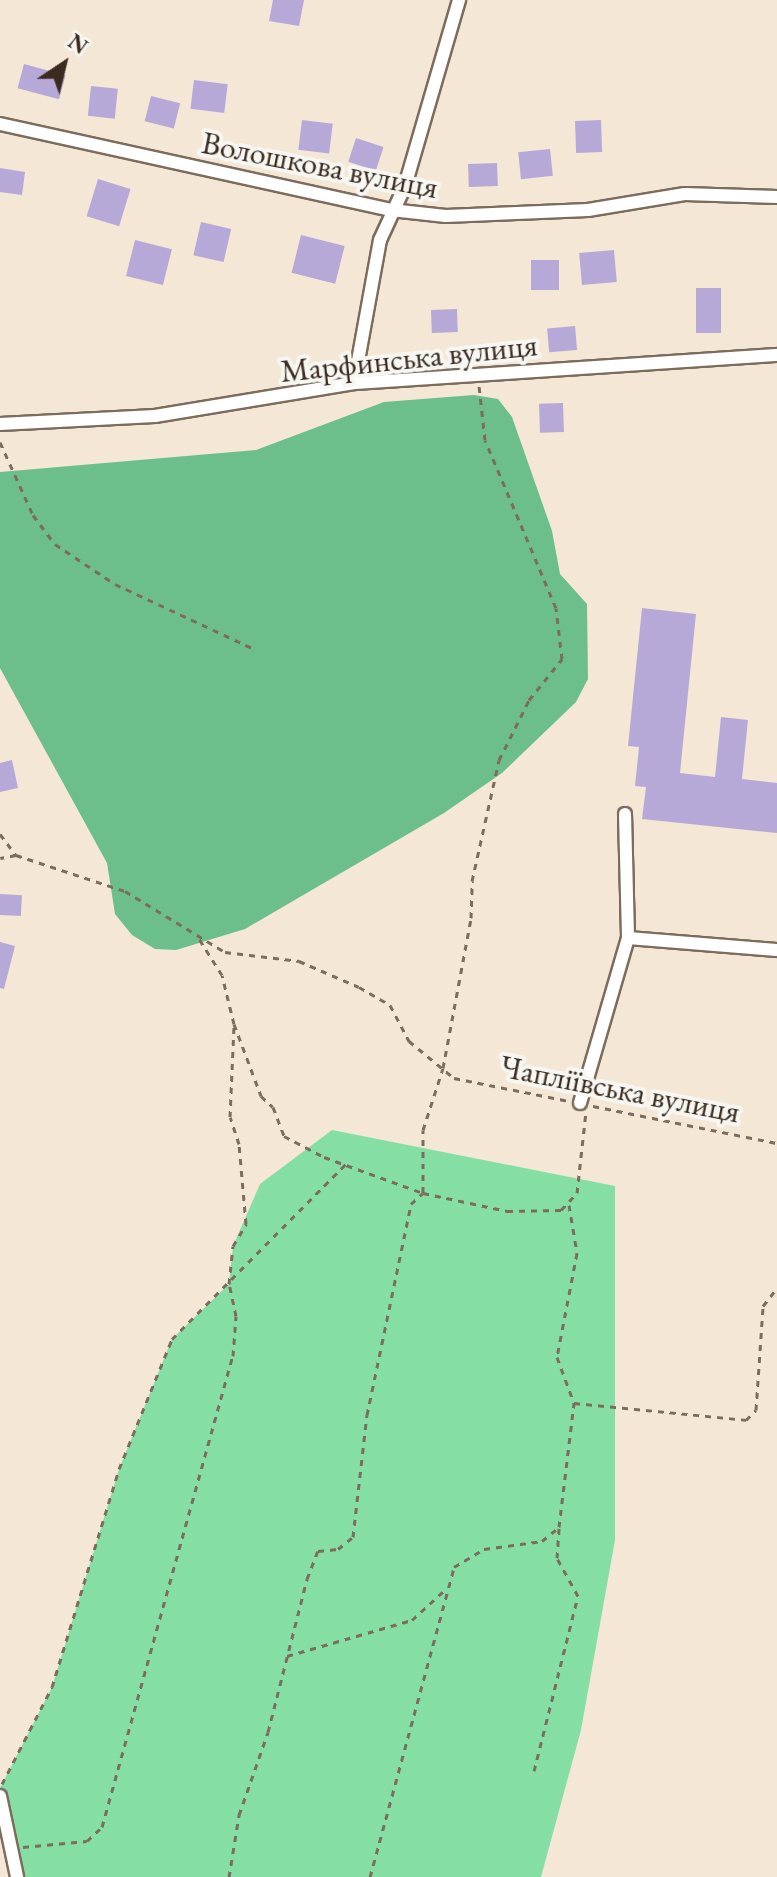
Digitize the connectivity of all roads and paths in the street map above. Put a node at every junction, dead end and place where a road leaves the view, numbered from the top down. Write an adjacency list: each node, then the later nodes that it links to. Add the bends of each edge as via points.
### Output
1 (459, 0): 4 (street, via 405,186)
2 (0, 124): 4 (street, Волошкова вулиця)
3 (777, 197): 4 (street, Волошкова вулиця, via 685,194 588,210 446,216)
4 (391, 210): 7 (street, via 380,240)
5 (777, 355): 6 (street, Марфинська вулиця)
6 (478, 375): 7 (street, Марфинська вулиця); 19 (path, via 485,440 556,608 562,659 529,700 499,760 472,881 471,918)
7 (354, 383): 8 (street, Марфинська вулиця, via 155,416)
8 (0, 424)
9 (0, 442): 10 (path, via 33,515 55,544 115,584)
10 (252, 648)
11 (625, 814): 16 (street)
12 (0, 834): 13 (path)
13 (16, 855): 14 (path); 15 (path, via 125,891)
14 (0, 858)
15 (198, 937): 18 (path, via 222,975); 19 (path, via 225,952 299,961 359,987 390,1005 409,1041)
16 (628, 938): 17 (street); 20 (street)
17 (777, 950)
18 (234, 1024): 22 (path, via 261,1096 273,1107 284,1136); 25 (path, via 230,1117 239,1144 246,1224 233,1246)
19 (443, 1068): 20 (path, Чапліївська вулиця, via 454,1078); 23 (path, via 423,1130)
20 (583, 1104): 21 (path, Чапліївська вулиця); 24 (path, via 577,1193)
21 (777, 1143)
22 (346, 1164): 23 (path); 25 (path)
23 (423, 1193): 24 (path, via 507,1211 561,1210); 30 (path, via 411,1204 397,1265 367,1415 353,1537 338,1549 318,1551)
24 (568, 1203): 27 (path, via 577,1253 557,1357)
25 (229, 1284): 32 (path, via 172,1339 119,1469 52,1687); 34 (path, via 236,1316 233,1356 102,1827 87,1841)
26 (777, 1288): 27 (path, via 763,1306 756,1410 746,1420)
27 (574, 1403): 28 (path)
28 (559, 1527): 29 (path, via 542,1541 484,1549 454,1567); 31 (path, via 557,1558 578,1596)
29 (449, 1587): 30 (path, via 412,1620); 37 (path)
30 (287, 1656): 36 (path, via 239,1815)
31 (534, 1771)
32 (0, 1788)
33 (0, 1796): 34 (street)
34 (12, 1847): 35 (street)
35 (17, 1877)
36 (229, 1877)
37 (370, 1877)

